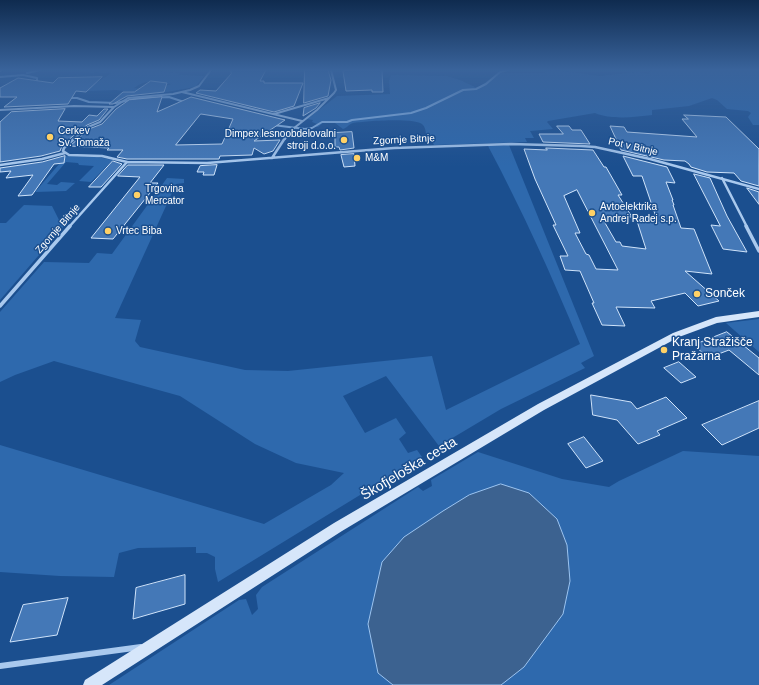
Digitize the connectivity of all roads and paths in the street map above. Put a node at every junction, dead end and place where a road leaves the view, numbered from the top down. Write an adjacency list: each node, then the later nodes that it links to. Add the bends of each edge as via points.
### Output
1 (122, 102): 5 (street)
2 (223, 102): 7 (street)
3 (315, 102): 7 (street)
4 (326, 102): 8 (street)
5 (116, 106): 6 (street); 10 (street, via 100,122 79,134 64,148)
6 (0, 110)
7 (273, 114): 8 (street)
8 (302, 121): 11 (street, via 292,129)
9 (538, 144): 11 (street, Zgornje Bitnje, via 394,148); 14 (street, Pot v Bitnje, via 595,147)
10 (65, 152): 12 (street, Zgornje Bitnje, via 68,155 108,157); 13 (street, via 42,159)
11 (272, 158): 12 (street, Zgornje Bitnje, via 207,163)
12 (127, 162): 17 (street, Zgornje Bitnje)
13 (0, 165)
14 (722, 178): 15 (street, Pot v Bitnje); 16 (street)
15 (759, 189)
16 (759, 251)
17 (0, 306)
18 (759, 314): 19 (street, Škofjeloška cesta, via 716,320 676,335 541,407 338,527)
19 (154, 645): 20 (street); 21 (street, Škofjeloška cesta)
20 (0, 666)
21 (90, 685)

